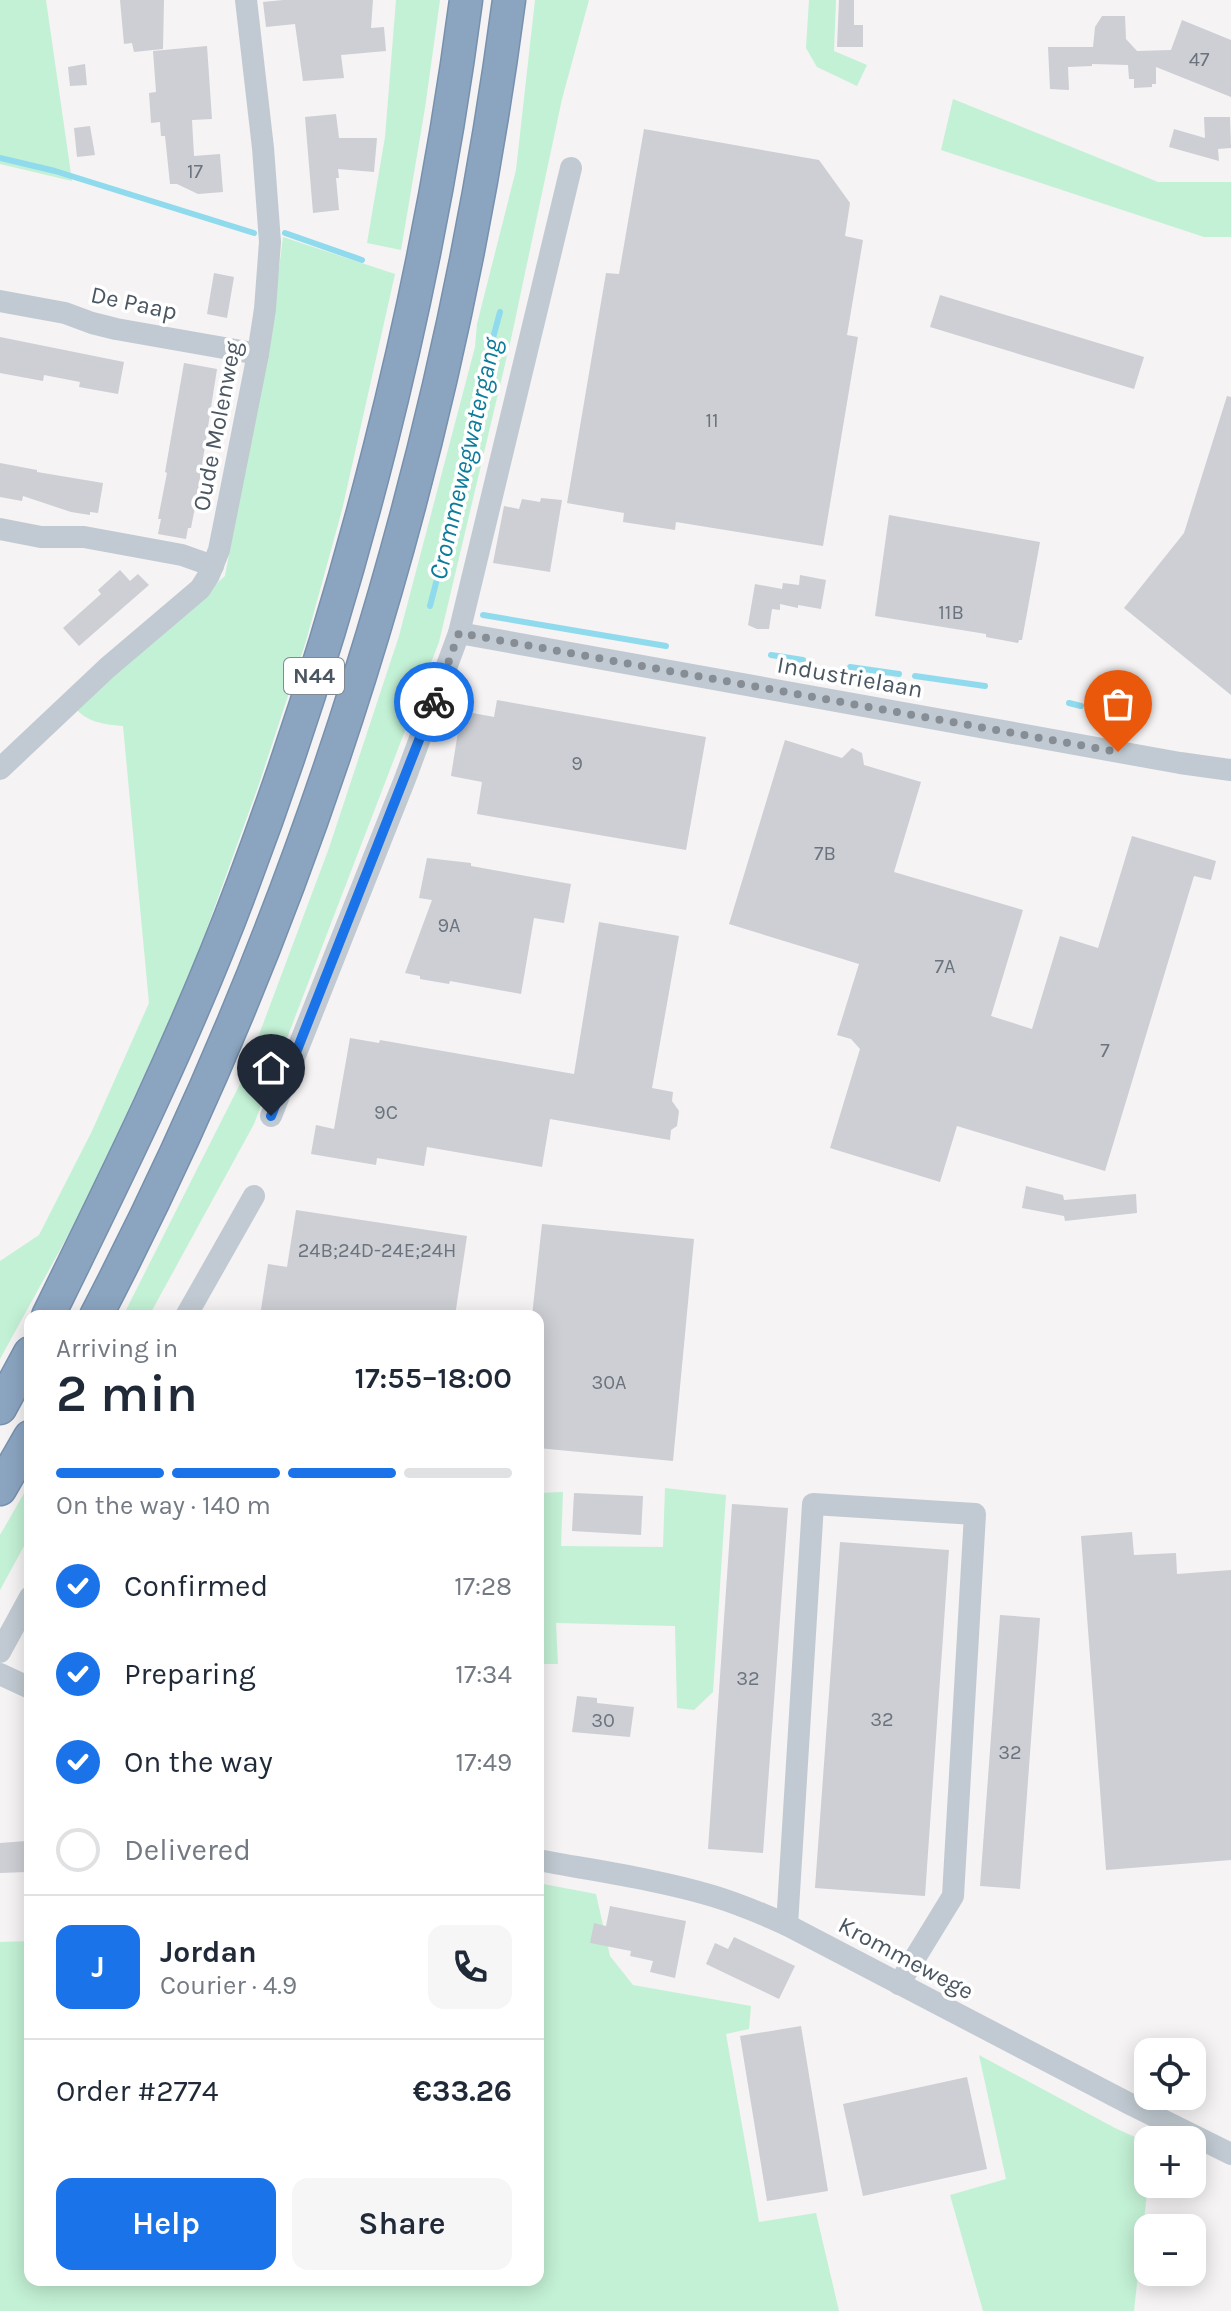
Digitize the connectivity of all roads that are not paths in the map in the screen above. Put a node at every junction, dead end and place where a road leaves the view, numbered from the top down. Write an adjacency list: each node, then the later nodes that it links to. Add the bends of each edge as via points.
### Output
1 (246, 0): 6 (street, Oude Molenweg, via 270,242)
2 (466, 0): 14 (highway, N44, via 419,274 329,630 272,804 210,967 148,1111)
3 (509, 0): 15 (highway, N44, via 484,172 428,429 345,725 252,980)
4 (571, 168): 9 (street)
5 (0, 301): 6 (street, De Paap, via 116,329)
6 (258, 354): 8 (street, Oude Molenweg)
7 (0, 529): 8 (street, via 41,537 84,537)
8 (213, 566): 10 (street, Oude Molenweg, via 200,589)
9 (459, 633): 11 (street, Industrielaan); 12 (street)
10 (0, 769)
11 (1231, 770)
12 (271, 1116)
13 (254, 1196): 16 (street)
14 (51, 1310)
15 (99, 1310)
16 (189, 1310)
17 (24, 1364): 18 (highway)
18 (0, 1408)
19 (24, 1447): 20 (highway)
20 (0, 1489)
21 (24, 1608): 22 (street)
22 (0, 1652)
23 (0, 1674): 24 (street)
24 (24, 1685)
25 (544, 1861): 26 (street, Krommewege, via 712,1895)
26 (787, 1925): 27 (street, Krommewege); 27 (street, via 813,1504 975,1514 953,1896)
27 (899, 1984): 28 (street, Krommewege)
28 (1231, 2154)

